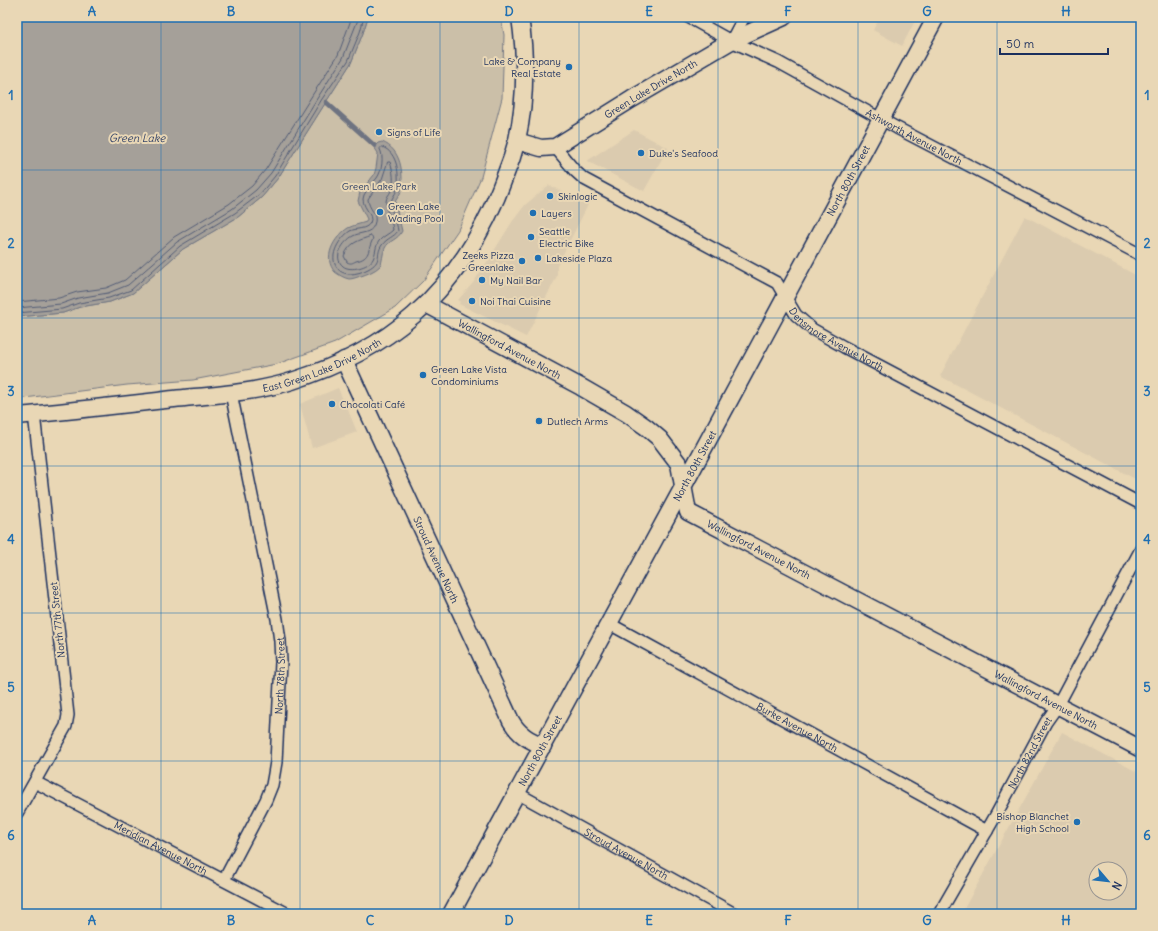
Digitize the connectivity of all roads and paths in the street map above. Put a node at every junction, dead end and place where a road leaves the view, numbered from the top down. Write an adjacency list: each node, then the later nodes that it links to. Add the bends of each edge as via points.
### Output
1 (520, 17): 8 (street, East Green Lake Drive North, via 524,74)
2 (688, 17): 6 (street, Ashworth Avenue North)
3 (744, 17): 6 (street)
4 (784, 17): 6 (street, Green Lake Drive North)
5 (936, 17): 7 (street, North 80th Street)
6 (731, 41): 7 (street, Ashworth Avenue North, via 778,62); 9 (street, Green Lake Drive North)
7 (881, 119): 10 (street, Ashworth Avenue North); 11 (street, North 80th Street)
8 (517, 141): 9 (street, via 541,148); 12 (street, East Green Lake Drive North, via 498,195 478,237)
9 (556, 147): 11 (street, Densmore Avenue North, via 584,179 777,283)
10 (1141, 255)
11 (785, 296): 17 (street, North 80th Street); 18 (street, Densmore Avenue North, via 796,316 818,332)
12 (426, 304): 13 (street, East Green Lake Drive North, via 394,331); 17 (street, Wallingford Avenue North, via 632,417 660,439 679,464)
13 (344, 360): 14 (street, East Green Lake Drive North, via 290,381); 22 (street, Stroud Avenue North, via 511,722 523,737)
14 (231, 393): 15 (street, East Green Lake Drive North); 28 (street, North 78th Street, via 277,619 281,662 276,762 272,785 258,818)
15 (34, 414): 16 (street, East Green Lake Drive North); 24 (street, North 77th Street, via 68,716 66,726)
16 (17, 416)
17 (683, 487): 20 (street, North 80th Street); 21 (street, Wallingford Avenue North, via 688,512)
18 (1141, 504)
19 (1141, 549): 21 (street, North 82nd Street)
20 (608, 623): 22 (street, North 80th Street); 27 (street, Burke Avenue North)
21 (1058, 705): 23 (street, Wallingford Avenue North); 27 (street, North 82nd Street, via 1046,722)
22 (543, 746): 25 (street, North 80th Street)
23 (1141, 749)
24 (34, 782): 26 (street, North 77th Street); 28 (street, Meridian Avenue North)
25 (517, 793): 30 (street, North 80th Street); 31 (street, Stroud Avenue North)
26 (17, 813)
27 (987, 831): 32 (street, North 82nd Street)
28 (224, 880): 29 (street, Meridian Avenue North)
29 (288, 914)
30 (451, 914)
31 (735, 914)
32 (939, 914)

